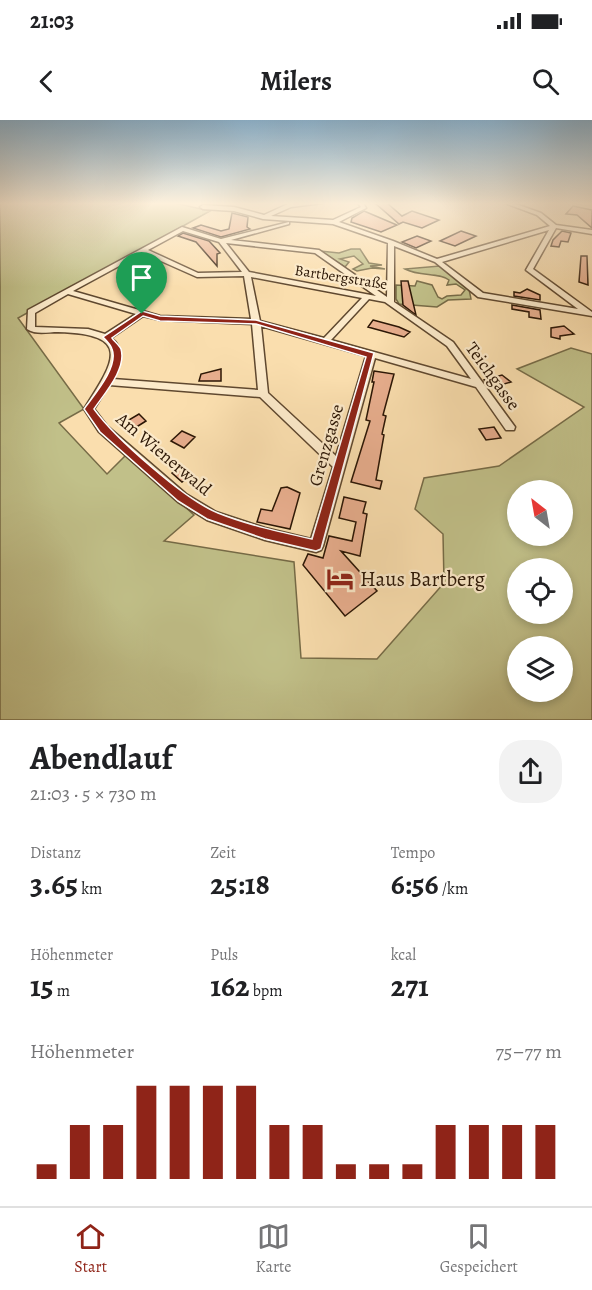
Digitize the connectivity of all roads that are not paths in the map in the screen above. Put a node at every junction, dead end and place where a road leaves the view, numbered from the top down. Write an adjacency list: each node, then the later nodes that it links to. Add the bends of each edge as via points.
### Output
1 (178, 231): 9 (street, Teichgasse)
2 (188, 231): 7 (street, Teichgasse)
3 (258, 231): 7 (street)
4 (360, 231): 8 (street)
5 (537, 231): 10 (street)
6 (551, 231): 16 (street, via 530,270)
7 (221, 241): 11 (street); 14 (street, Teichgasse, via 317,250)
8 (391, 242): 10 (street); 14 (street, Bartbergstraße)
9 (142, 250): 11 (street, Bartbergstraße, via 196,275); 12 (street)
10 (436, 261): 16 (street, via 482,295)
11 (247, 274): 13 (street, Bartbergstraße); 17 (street)
12 (68, 292): 15 (street); 19 (street, via 31,312 31,329 85,331)
13 (366, 297): 14 (street, Bartbergstraße); 20 (street)
14 (391, 301): 23 (street, Teichgasse, via 450,344)
15 (142, 314): 17 (street); 19 (street)
16 (591, 314): 18 (street)
17 (256, 322): 20 (street); 24 (street)
18 (592, 325)
19 (107, 337): 22 (street, Am Wienerwald, via 117,354)
20 (325, 342): 21 (street)
21 (371, 355): 23 (street); 26 (street, Grenzgasse)
22 (108, 382): 24 (street); 27 (street, Am Wienerwald, via 89,409 103,429 182,498 212,516)
23 (477, 384): 25 (street, Teichgasse)
24 (263, 394): 26 (street)
25 (510, 428)
26 (339, 466): 27 (street, Grenzgasse)
27 (316, 546)

